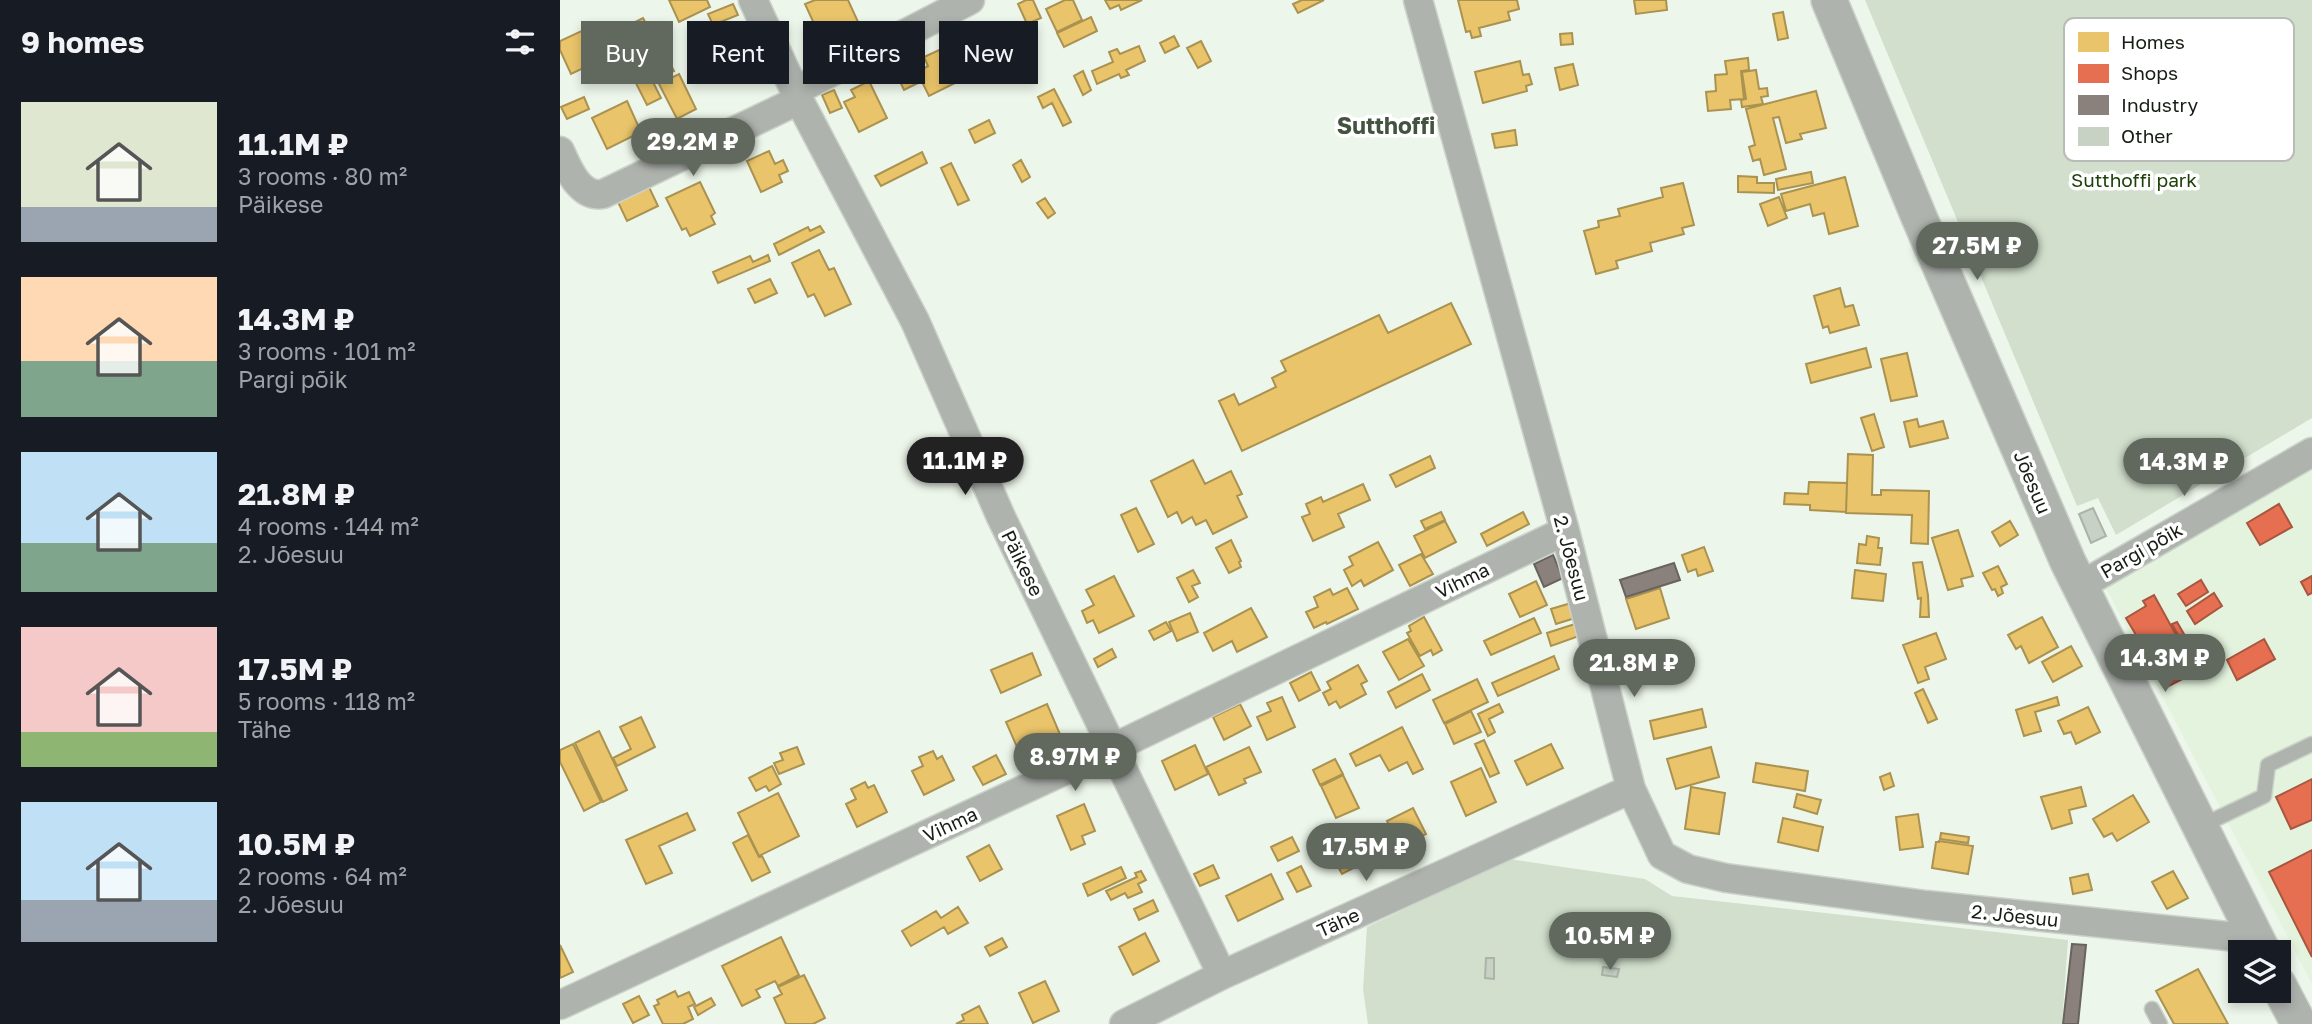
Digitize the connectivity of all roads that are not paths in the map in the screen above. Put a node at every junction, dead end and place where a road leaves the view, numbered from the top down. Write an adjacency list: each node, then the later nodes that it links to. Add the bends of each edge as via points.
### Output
1 (753, 0): 5 (street, Päikese)
2 (970, 0): 5 (street)
3 (1418, 0): 8 (street, 2. Jõesuu)
4 (1829, 0): 9 (street, Jõesuu)
5 (797, 96): 6 (street, via 604,194 585,190 569,173); 11 (street, Päikese, via 915,321 1001,517)
6 (560, 151)
7 (2312, 452): 9 (street, Pargi põik)
8 (1565, 531): 11 (street, Vihma); 12 (street, 2. Jõesuu)
9 (2080, 586): 13 (street, Jõesuu)
10 (2312, 744): 13 (lane, via 2268,765 2263,796)
11 (1113, 748): 16 (street, Päikese); 18 (street, Vihma)
12 (1632, 789): 15 (street, 2. Jõesuu, via 1662,855 1688,869 1726,878); 16 (street, Tähe)
13 (2200, 827): 14 (street, Jõesuu)
14 (2256, 940)
15 (2228, 942)
16 (1222, 975): 20 (street, Tähe)
17 (2288, 1003): 22 (street)
18 (560, 1005)
19 (2152, 1009): 21 (lane)
20 (1124, 1024)
21 (2160, 1024)
22 (2299, 1024)

